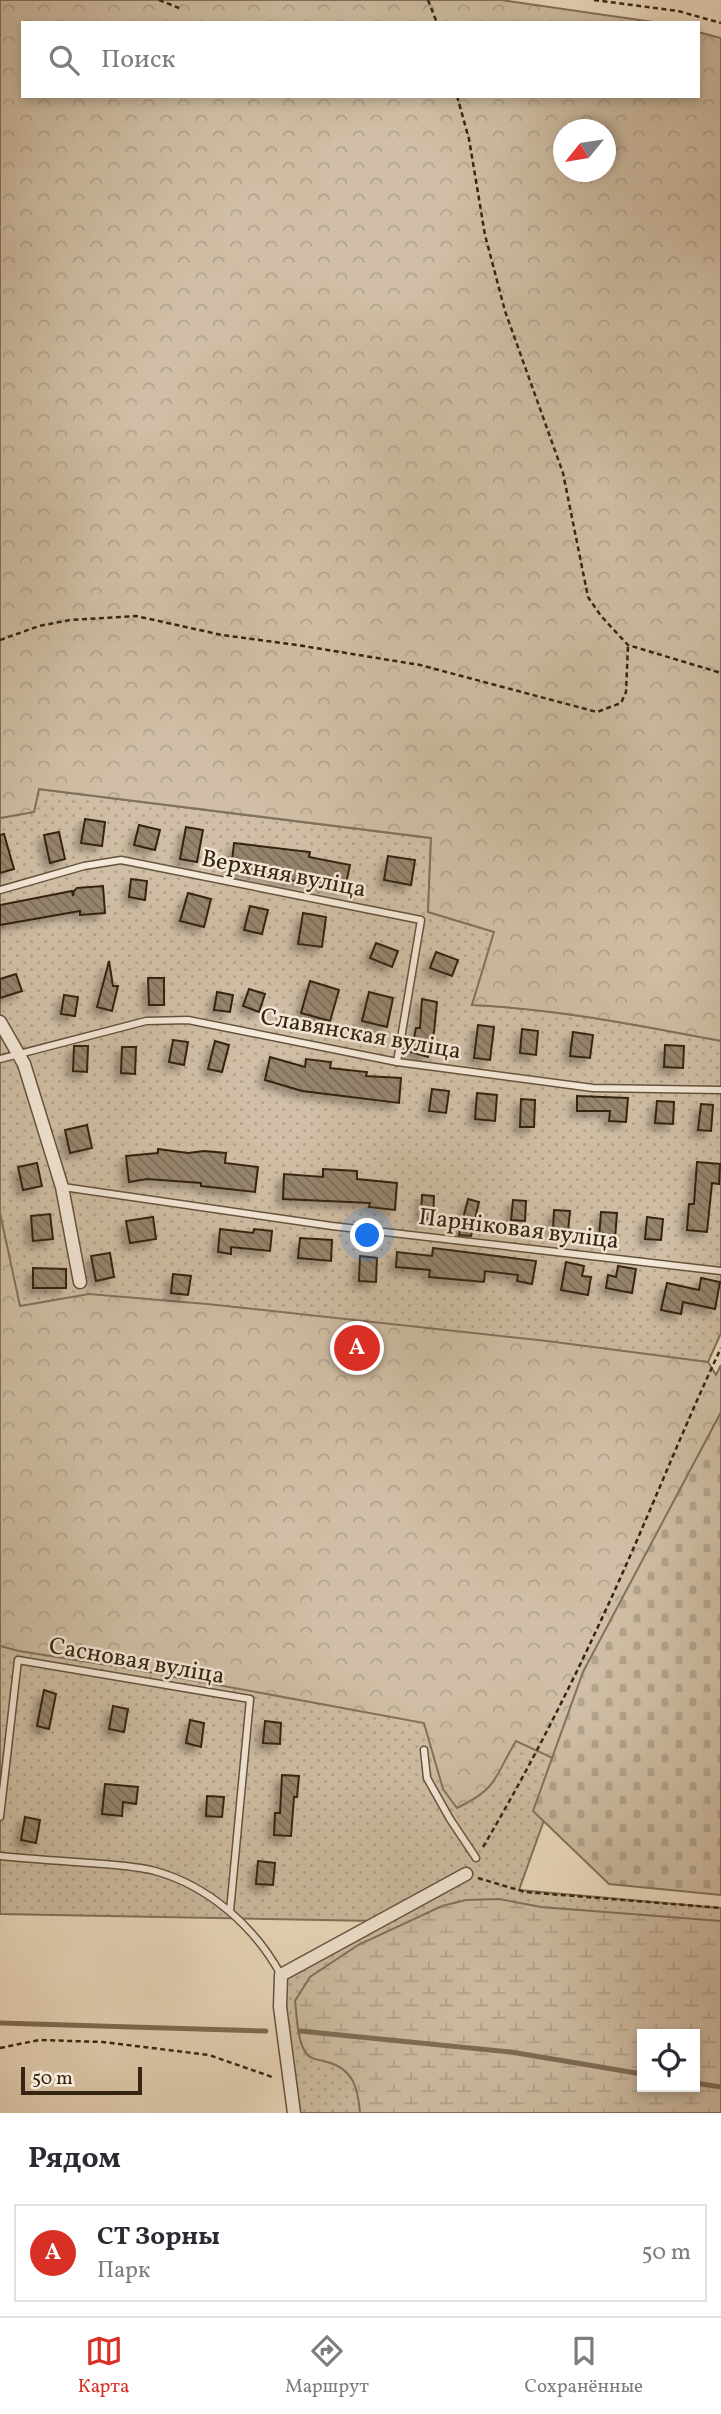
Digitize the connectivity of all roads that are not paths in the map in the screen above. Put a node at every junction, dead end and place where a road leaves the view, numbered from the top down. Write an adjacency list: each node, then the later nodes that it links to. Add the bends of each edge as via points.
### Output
1 (0, 890): 5 (lane, Верхняя вуліца, via 121,860 421,920)
2 (0, 1022): 3 (street)
3 (19, 1053): 4 (lane, Славянская вуліца); 5 (lane, Славянская вуліца, via 146,1021 188,1020); 7 (street)
4 (0, 1059)
5 (397, 1062): 6 (lane, Славянская вуліца, via 593,1088)
6 (721, 1090)
7 (62, 1187): 8 (lane, Парніковая вуліца, via 332,1226); 9 (street)
8 (721, 1271)
9 (80, 1282)
10 (424, 1749): 13 (lane, via 427,1778)
11 (0, 1817): 15 (lane, Сасновая вуліца, via 18,1660 250,1699)
12 (0, 1856): 15 (lane, via 156,1871 189,1884)
13 (476, 1858)
14 (466, 1874): 16 (street)
15 (230, 1911): 16 (lane, via 271,1956)
16 (281, 1975): 17 (street, via 280,2007)
17 (294, 2113)

